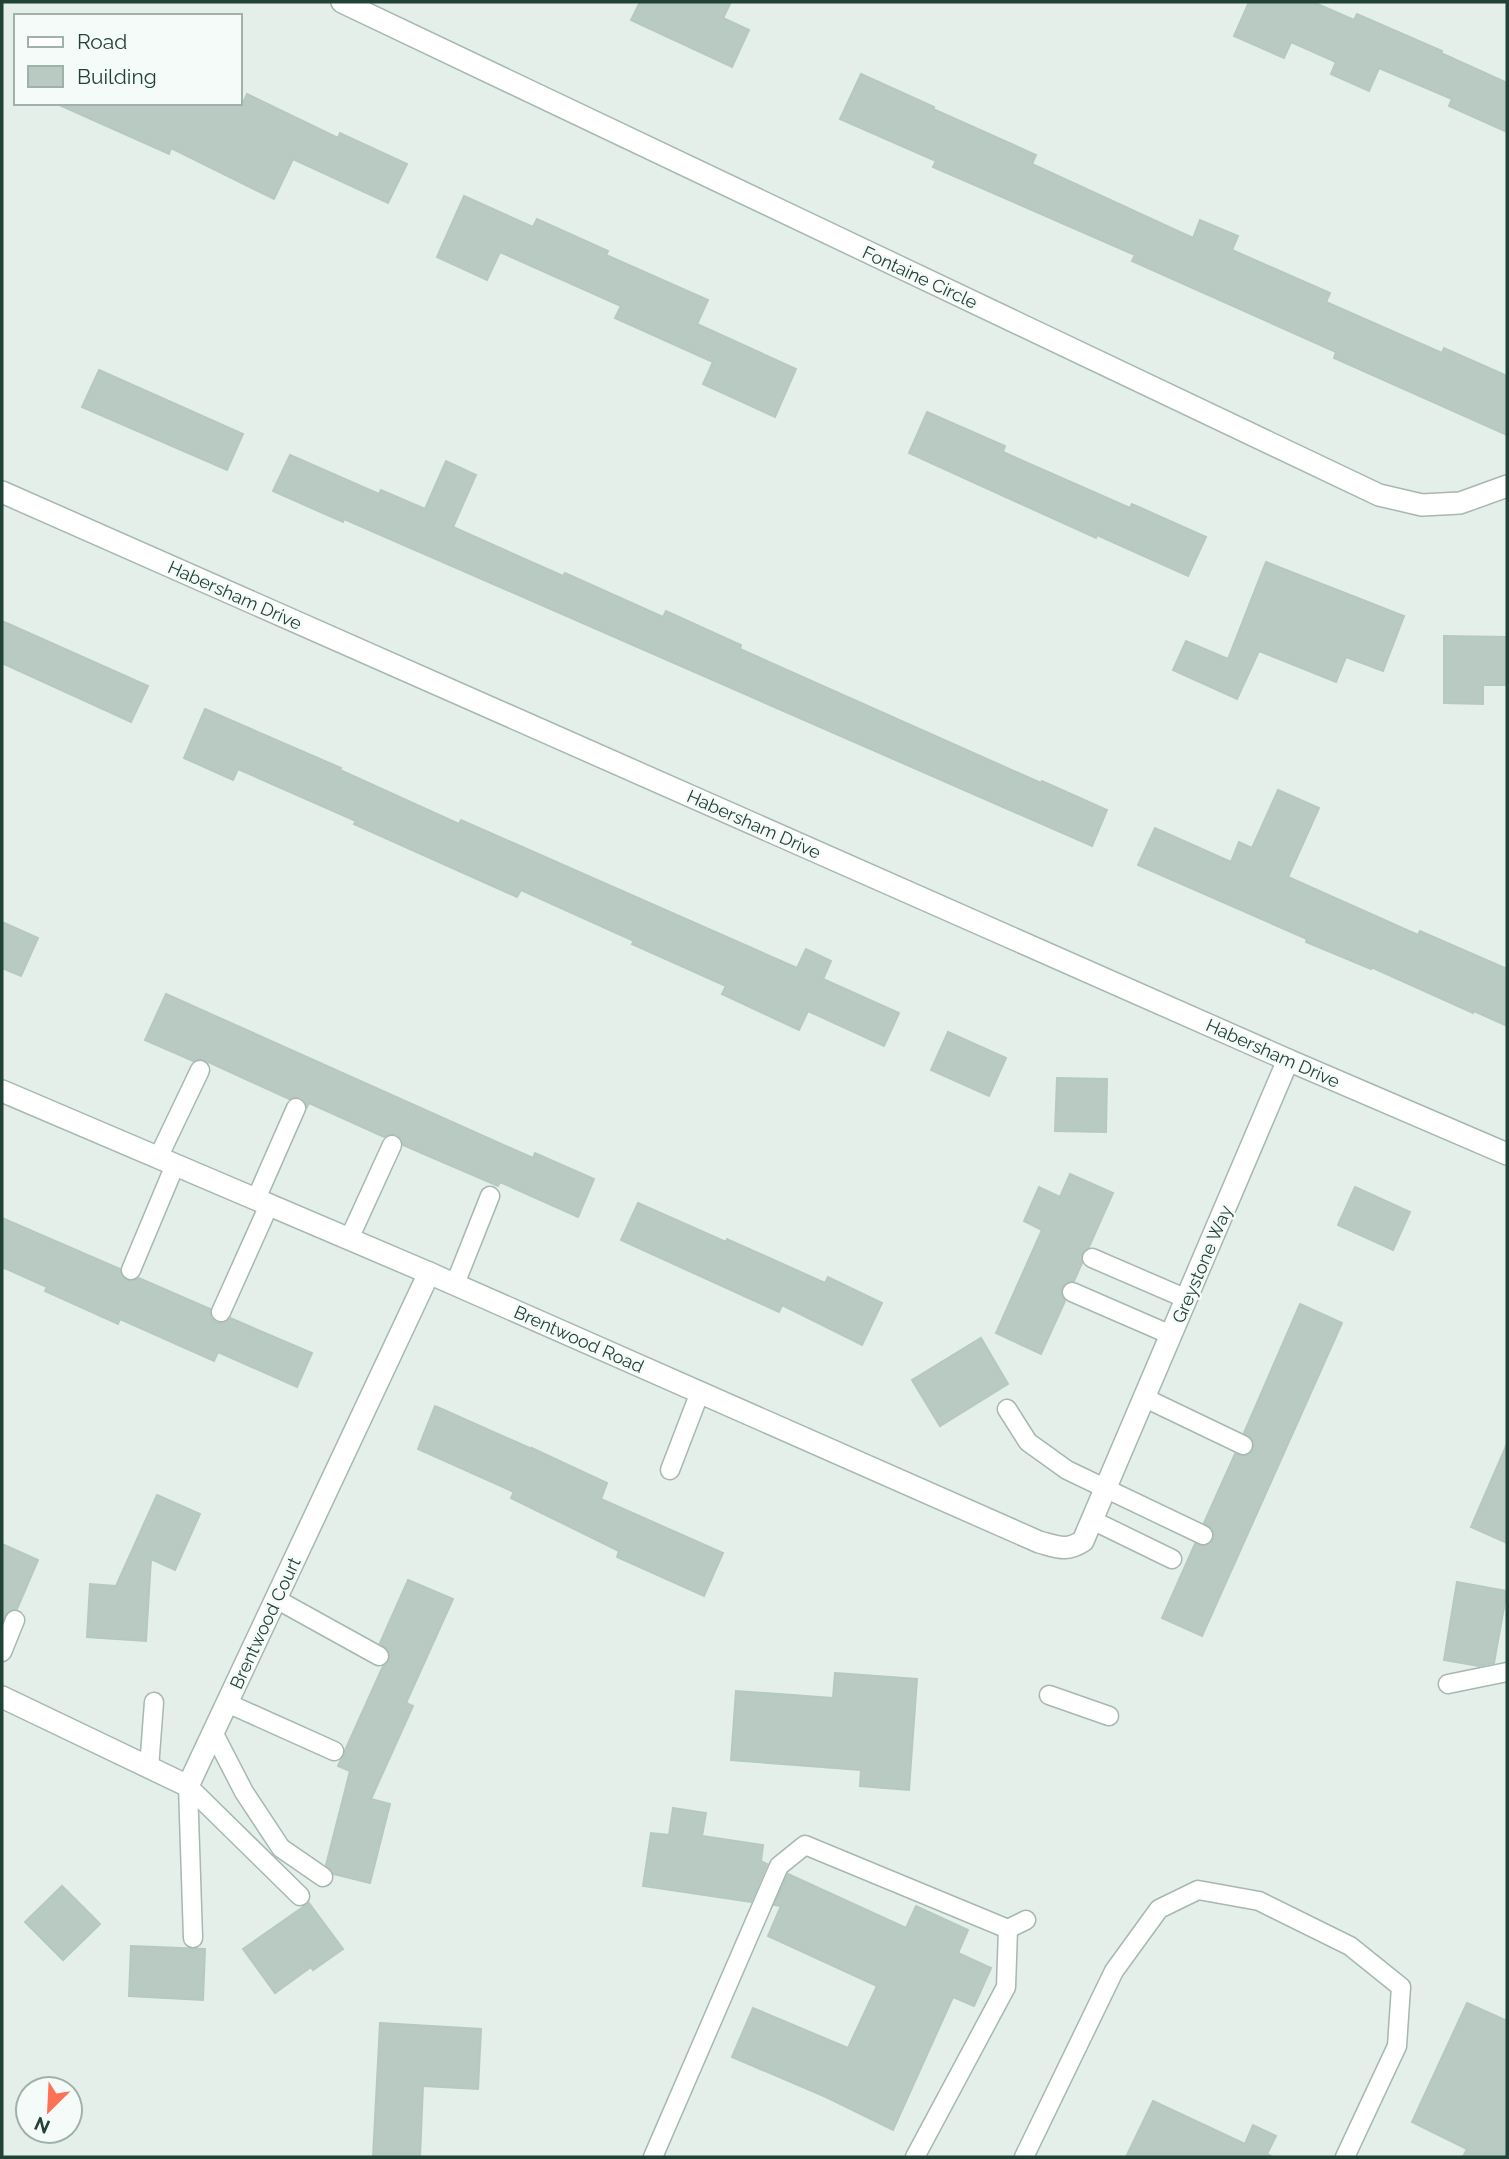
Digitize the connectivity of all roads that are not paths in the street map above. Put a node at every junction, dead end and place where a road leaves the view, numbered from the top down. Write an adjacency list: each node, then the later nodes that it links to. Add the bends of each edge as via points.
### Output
1 (342, 2): 2 (street, Fontaine Circle, via 1379,495 1422,505 1460,503)
2 (1507, 486)
3 (2, 492): 4 (street, Habersham Drive)
4 (1288, 1060): 9 (street, Habersham Drive); 19 (street, Greystone Way)
5 (200, 1070): 10 (lane)
6 (2, 1091): 10 (street, Brentwood Road)
7 (296, 1108): 12 (lane)
8 (392, 1144): 13 (lane)
9 (1507, 1154)
10 (167, 1161): 12 (street, Brentwood Road); 15 (lane)
11 (490, 1196): 17 (lane)
12 (262, 1202): 13 (street, Brentwood Road); 20 (lane)
13 (349, 1238): 16 (street, Brentwood Road)
14 (1091, 1258): 19 (lane)
15 (131, 1270)
16 (429, 1273): 17 (street, Brentwood Road); 32 (street, Brentwood Court)
17 (455, 1284): 22 (street, Brentwood Road)
18 (1072, 1292): 21 (lane)
19 (1187, 1299): 21 (street, Greystone Way)
20 (221, 1312)
21 (1171, 1335): 23 (street, Greystone Way)
22 (700, 1392): 27 (lane); 29 (street, Brentwood Road, via 1039,1542 1072,1548 1083,1541)
23 (1145, 1398): 25 (lane); 26 (street, Greystone Way)
24 (1007, 1409): 28 (lane, via 1028,1443)
25 (1243, 1445)
26 (1115, 1468): 28 (street, Brentwood Road)
27 (670, 1470)
28 (1106, 1489): 29 (street, Brentwood Road); 30 (lane)
29 (1092, 1520): 31 (lane)
30 (1203, 1535)
31 (1172, 1559)
32 (276, 1599): 35 (lane); 41 (street, Brentwood Court)
33 (15, 1620): 34 (lane)
34 (2, 1652)
35 (379, 1656)
36 (1507, 1672): 37 (lane)
37 (1448, 1684)
38 (1049, 1695): 42 (lane)
39 (2, 1698): 45 (street)
40 (154, 1702): 45 (lane)
41 (227, 1703): 43 (street, Brentwood Court); 44 (lane)
42 (1109, 1716)
43 (213, 1732): 46 (street, Brentwood Court); 47 (lane, via 281,1849)
44 (334, 1751)
45 (149, 1768): 46 (street)
46 (188, 1786): 48 (lane); 51 (lane)
47 (323, 1877)
48 (300, 1896)
49 (1026, 1920): 50 (lane)
50 (1008, 1929): 52 (lane, via 805,1845 779,1866); 53 (lane, via 1006,1987)
51 (193, 1938)
52 (653, 2157)
53 (915, 2157)
54 (1024, 2157): 55 (lane, via 1114,1971 1159,1909 1198,1889 1259,1901 1350,1946 1401,1987 1397,2046)
55 (1345, 2157)

